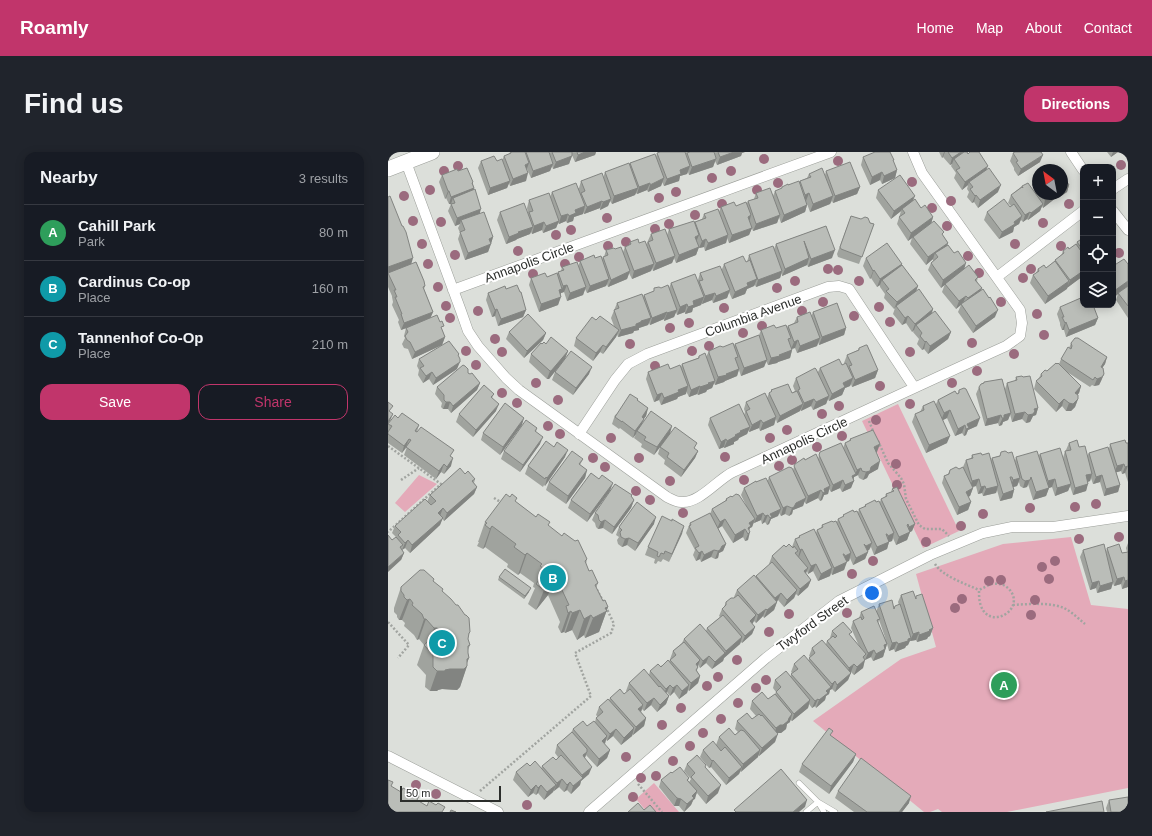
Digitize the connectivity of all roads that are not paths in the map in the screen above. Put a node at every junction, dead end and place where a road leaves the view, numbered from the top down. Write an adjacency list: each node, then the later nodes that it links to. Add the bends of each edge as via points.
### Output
1 (432, 152): 5 (street)
2 (831, 152): 14 (street, Annapolis Circle)
3 (913, 152): 13 (street, Annapolis Circle, via 922,173)
4 (1071, 152): 6 (street)
5 (406, 162): 7 (street); 14 (street, Annapolis Circle)
6 (1080, 166)
7 (388, 169)
8 (1128, 179): 9 (street)
9 (1116, 187)
10 (1080, 213): 13 (street)
11 (1116, 215): 12 (street)
12 (1128, 230)
13 (997, 277): 15 (street, Annapolis Circle, via 1020,310 1020,336 1006,346)
14 (453, 290): 16 (street, Annapolis Circle, via 468,331 494,366 519,390)
15 (914, 387): 16 (street, Annapolis Circle, via 729,474 690,501 682,502 667,498); 16 (street, Columbia Avenue, via 849,289 839,286 828,287 647,354 628,364)
16 (579, 434)
17 (1128, 516): 22 (street, Twyford Street, via 1053,527 1012,527 983,533 930,555 839,601 766,658)
18 (388, 756): 21 (street)
19 (799, 783): 20 (lane)
20 (818, 802): 23 (lane); 24 (lane); 25 (lane)
21 (498, 812)
22 (589, 812)
23 (806, 812)
24 (824, 812)
25 (835, 812)

